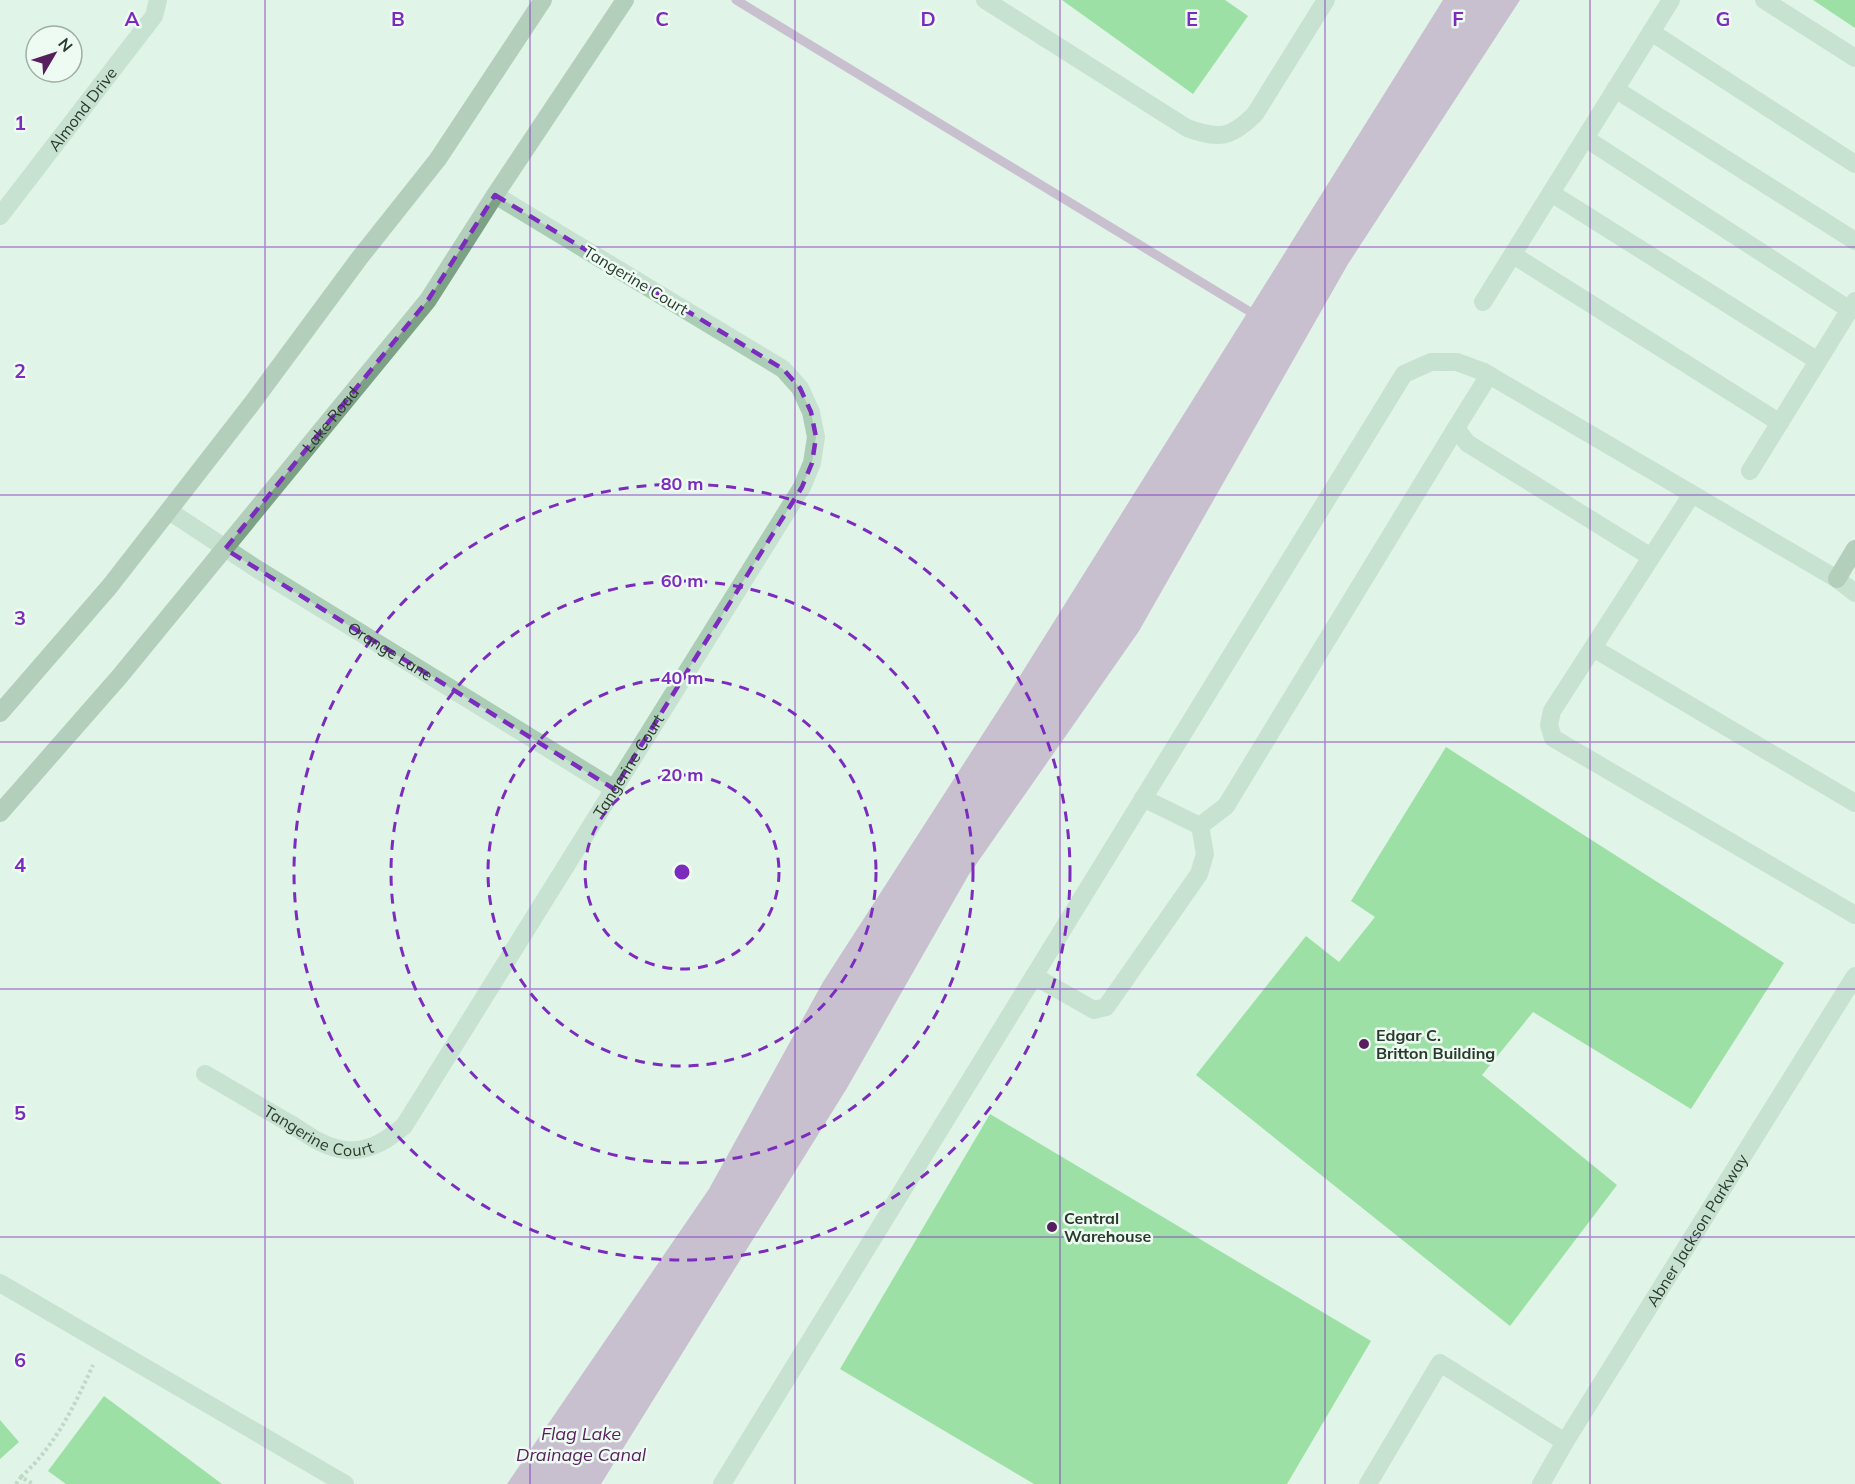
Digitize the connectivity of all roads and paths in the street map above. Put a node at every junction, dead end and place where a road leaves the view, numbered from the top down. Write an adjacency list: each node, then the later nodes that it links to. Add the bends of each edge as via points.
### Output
1 (158, 0): 15 (street, Almond Drive, via 154,16)
2 (543, 0): 26 (street, via 438,159)
3 (625, 0): 14 (street, Lake Road)
4 (985, 0): 5 (street, via 1187,128 1208,136 1240,129 1255,114)
5 (1326, 0)
6 (1671, 0): 8 (street)
7 (1764, 0): 9 (street)
8 (1651, 32): 10 (street); 12 (street)
9 (1855, 58)
10 (1615, 90): 11 (street); 16 (street)
11 (1585, 138): 13 (street); 19 (street)
12 (1855, 164)
13 (1551, 193): 17 (street); 20 (street)
14 (495, 195): 27 (street, Lake Road, via 428,300); 34 (street, Tangerine Court, via 783,369 800,388 812,412 816,437 812,463 802,487)
15 (0, 216)
16 (1855, 241)
17 (1513, 255): 18 (street); 22 (street)
18 (1483, 302)
19 (1852, 306): 20 (street)
20 (1818, 362): 22 (street)
21 (1489, 375): 23 (street); 25 (street); 35 (street, via 1456,362 1431,362 1404,374)
22 (1780, 423): 24 (street)
23 (1456, 428): 29 (street, via 1467,444); 38 (street, via 1226,806)
24 (1750, 471)
25 (1692, 494): 29 (street); 30 (street)
26 (169, 511): 27 (street, Orange Lane); 33 (street)
27 (225, 549): 34 (street, Orange Lane); 37 (street, Lake Road)
28 (1855, 549): 30 (street)
29 (1651, 557): 32 (street)
30 (1837, 579): 31 (street)
31 (1855, 592)
32 (1593, 648): 36 (street); 39 (street, via 1552,711 1549,725 1553,738)
33 (0, 713)
34 (614, 789): 42 (street, Tangerine Court, via 404,1126 388,1140 368,1149 346,1150 321,1143)
35 (1143, 798): 38 (street); 40 (street)
36 (1855, 803)
37 (0, 813)
38 (1200, 826): 40 (street, via 1205,854 1199,874 1107,1006 1094,1010)
39 (1855, 915)
40 (1034, 976): 50 (street)
41 (1855, 976): 45 (street, Abner Jackson Parkway)
42 (205, 1074)
43 (0, 1282): 44 (street)
44 (103, 1343): 46 (path, via 57,1437); 49 (street)
45 (1565, 1442): 51 (street, via 1440,1363); 52 (street, Abner Jackson Parkway)
46 (21, 1477): 47 (path); 48 (path)
47 (16, 1484)
48 (33, 1484)
49 (345, 1484)
50 (722, 1484)
51 (1368, 1484)
52 (1541, 1484)

